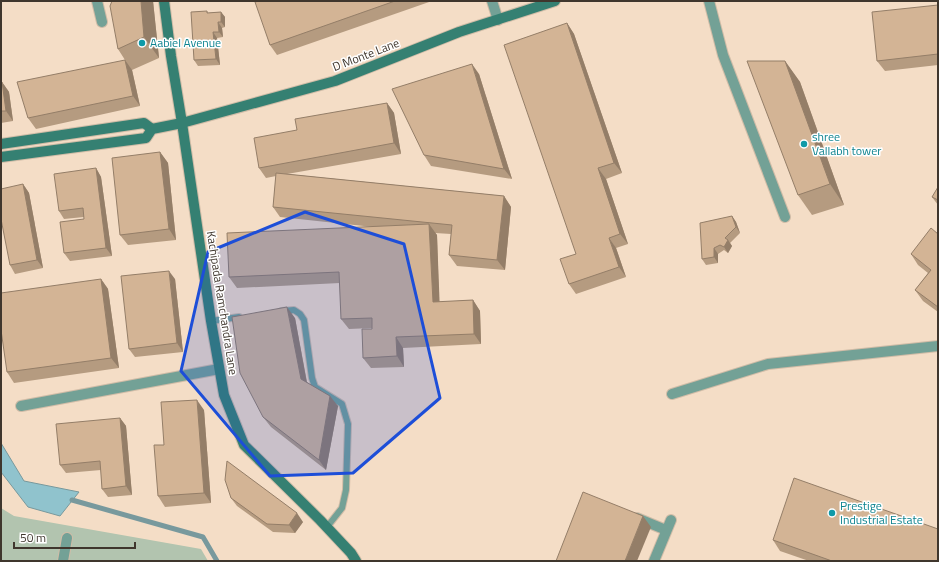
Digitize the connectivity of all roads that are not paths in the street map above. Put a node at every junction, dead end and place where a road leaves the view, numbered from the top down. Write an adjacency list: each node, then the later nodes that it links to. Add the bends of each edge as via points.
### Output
1 (97, 1): 7 (street)
2 (164, 1): 8 (street, Kachipada Ramchandra Lane)
3 (492, 1): 6 (street)
4 (555, 1): 6 (street, D Monte Lane)
5 (709, 1): 12 (street, via 723,55)
6 (498, 20): 8 (street, D Monte Lane, via 459,32 335,81)
7 (102, 22)
8 (182, 123): 9 (street, D Monte Lane); 15 (street, Kachipada Ramchandra Lane)
9 (152, 129): 10 (street, via 144,122); 11 (street, via 146,138)
10 (1, 144)
11 (1, 157)
12 (785, 217)
13 (278, 312): 22 (lane, via 294,310 304,320 315,387 342,404 348,424 346,490 342,508)
14 (247, 316): 15 (lane)
15 (211, 322): 17 (street, Kachipada Ramchandra Lane)
16 (938, 346): 18 (street, via 768,364)
17 (219, 369): 19 (street); 22 (street, Kachipada Ramchandra Lane, via 224,395 244,445)
18 (672, 394)
19 (21, 406)
20 (628, 515): 23 (street)
21 (671, 520): 23 (street)
22 (327, 527): 26 (street, Kachipada Ramchandra Lane)
23 (666, 530): 27 (street)
24 (67, 538): 25 (street)
25 (63, 561)
26 (356, 561)
27 (654, 561)

